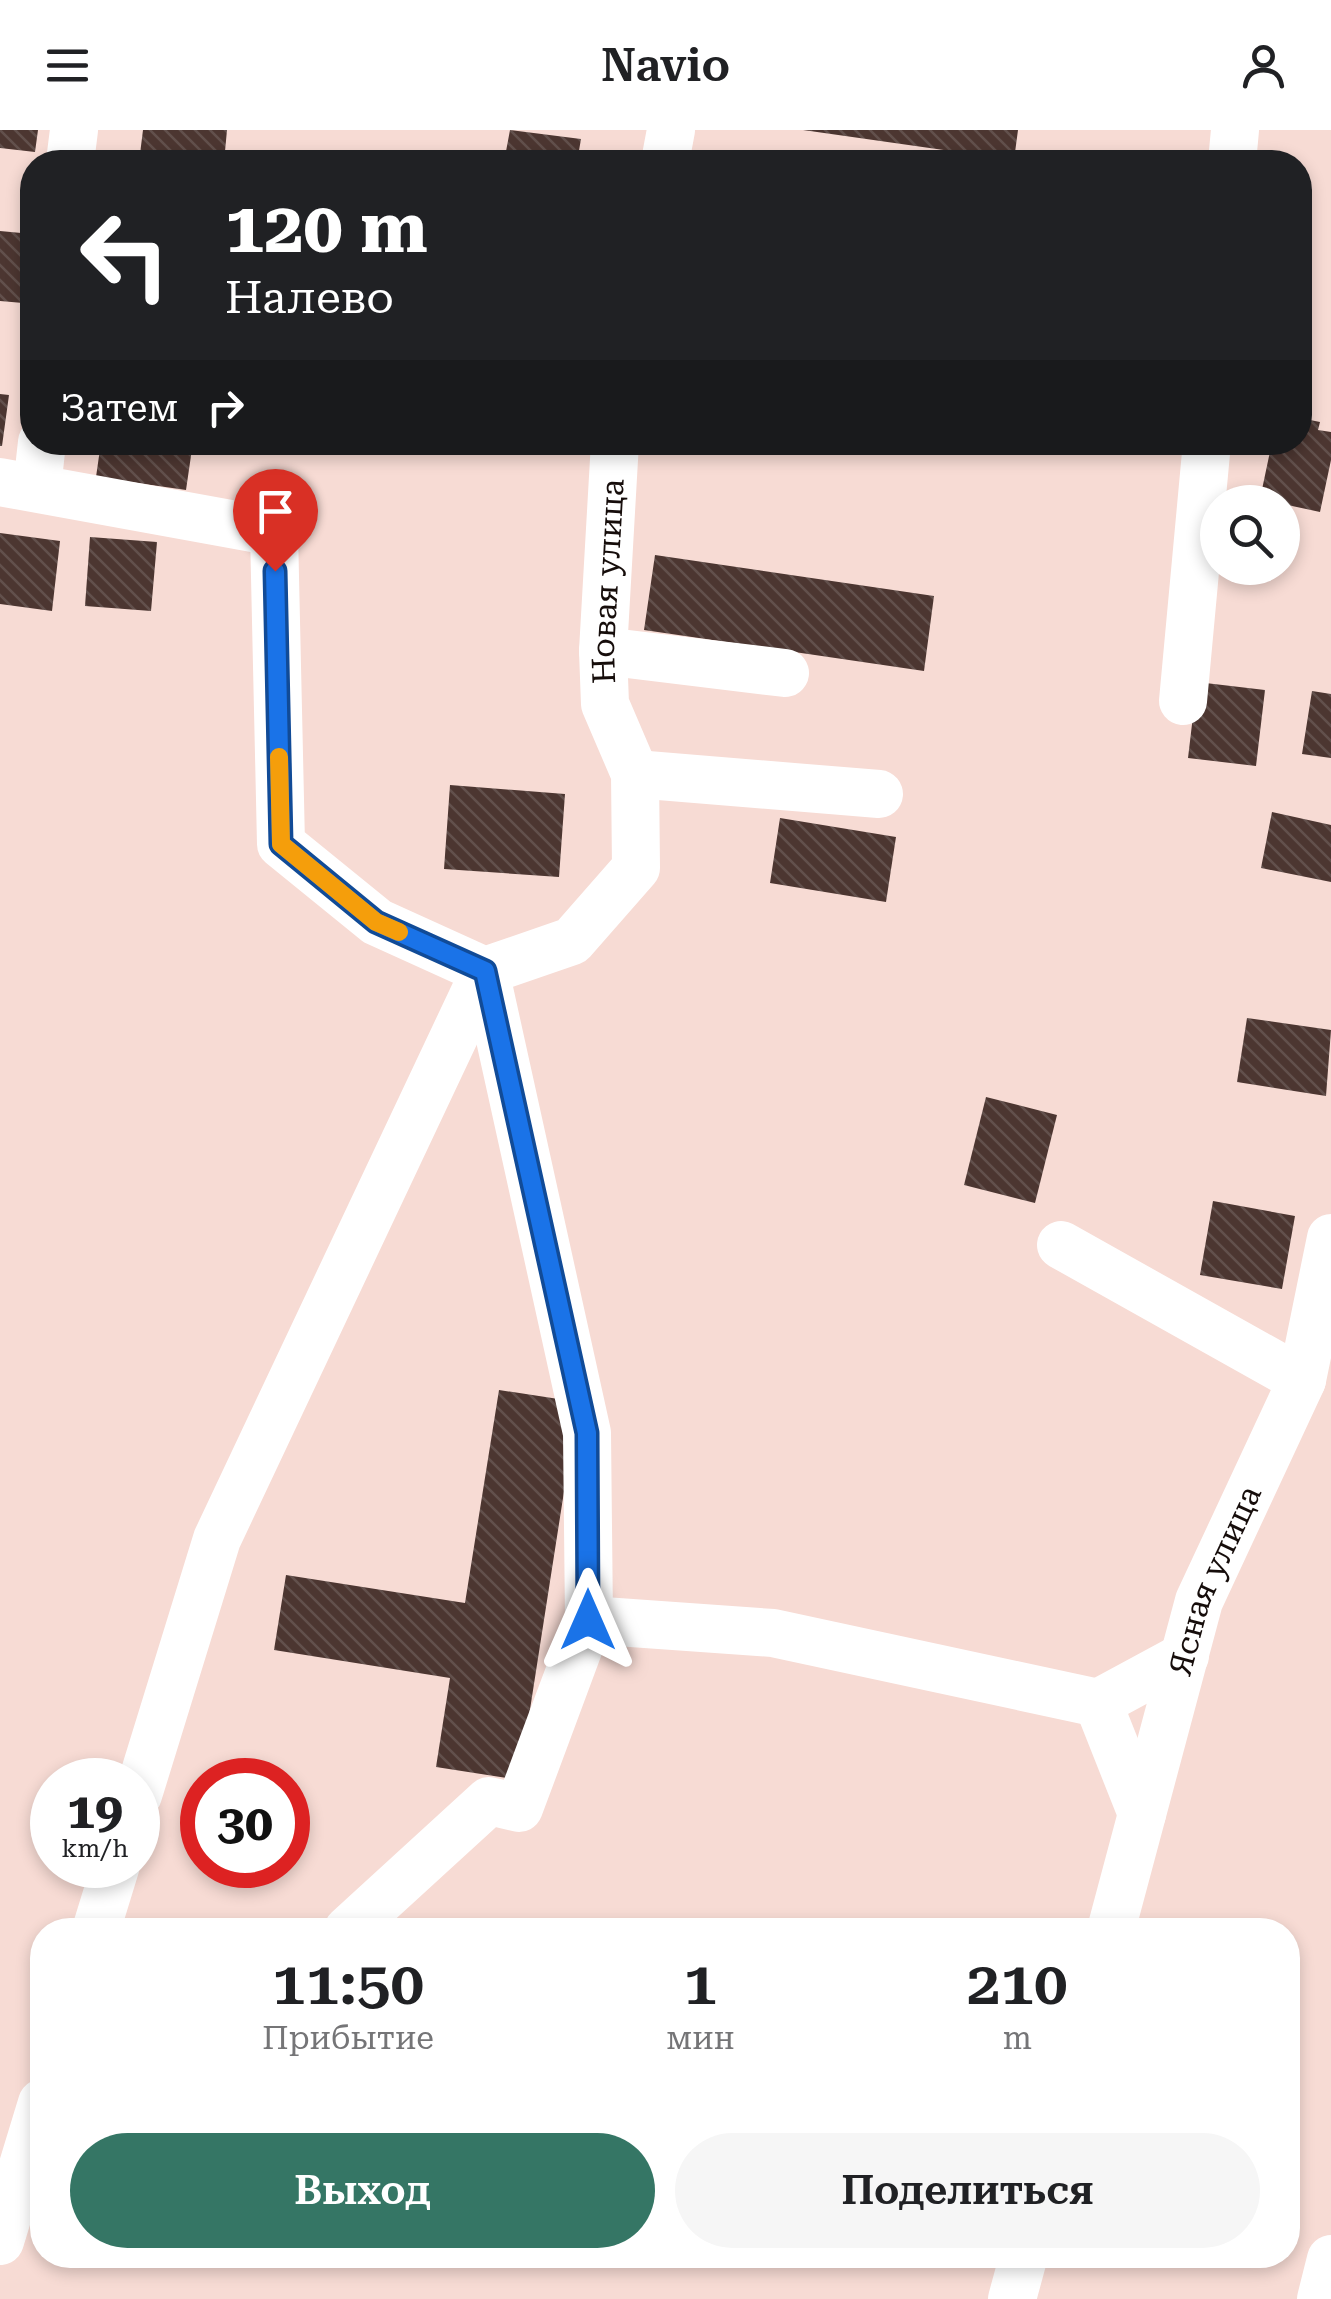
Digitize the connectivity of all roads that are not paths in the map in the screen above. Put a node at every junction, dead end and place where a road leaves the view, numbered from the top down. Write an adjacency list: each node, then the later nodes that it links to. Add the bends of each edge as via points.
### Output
1 (614, 455): 4 (street, Новая улица)
2 (1205, 455): 6 (street)
3 (26, 471): 9 (street, via 274,532 281,844 376,922)
4 (603, 651): 5 (street); 7 (street, Новая улица, via 606,704)
5 (784, 673)
6 (1183, 701)
7 (635, 774): 8 (street); 9 (street, via 636,868 572,941)
8 (879, 794)
9 (485, 971): 13 (street, via 587,1433); 16 (street, via 216,1539)
10 (1331, 1238): 12 (street, Ясная улица)
11 (1060, 1245): 12 (street)
12 (1302, 1380): 14 (street, Ясная улица, via 1200,1601)
13 (588, 1620): 15 (street, via 774,1632); 20 (street, via 519,1808 489,1801)
14 (1185, 1656): 15 (street); 17 (street, Ясная улица)
15 (1098, 1704): 17 (street)
16 (149, 1758)
17 (1142, 1814): 21 (street, Ясная улица)
18 (109, 1888): 19 (street)
19 (100, 1918)
20 (361, 1918)
21 (1114, 1918)
22 (30, 2143): 24 (street)
23 (30, 2219): 24 (street)
24 (0, 2244)
25 (1331, 2259): 28 (street)
26 (1020, 2268): 27 (street)
27 (1012, 2299)
28 (1321, 2299)

